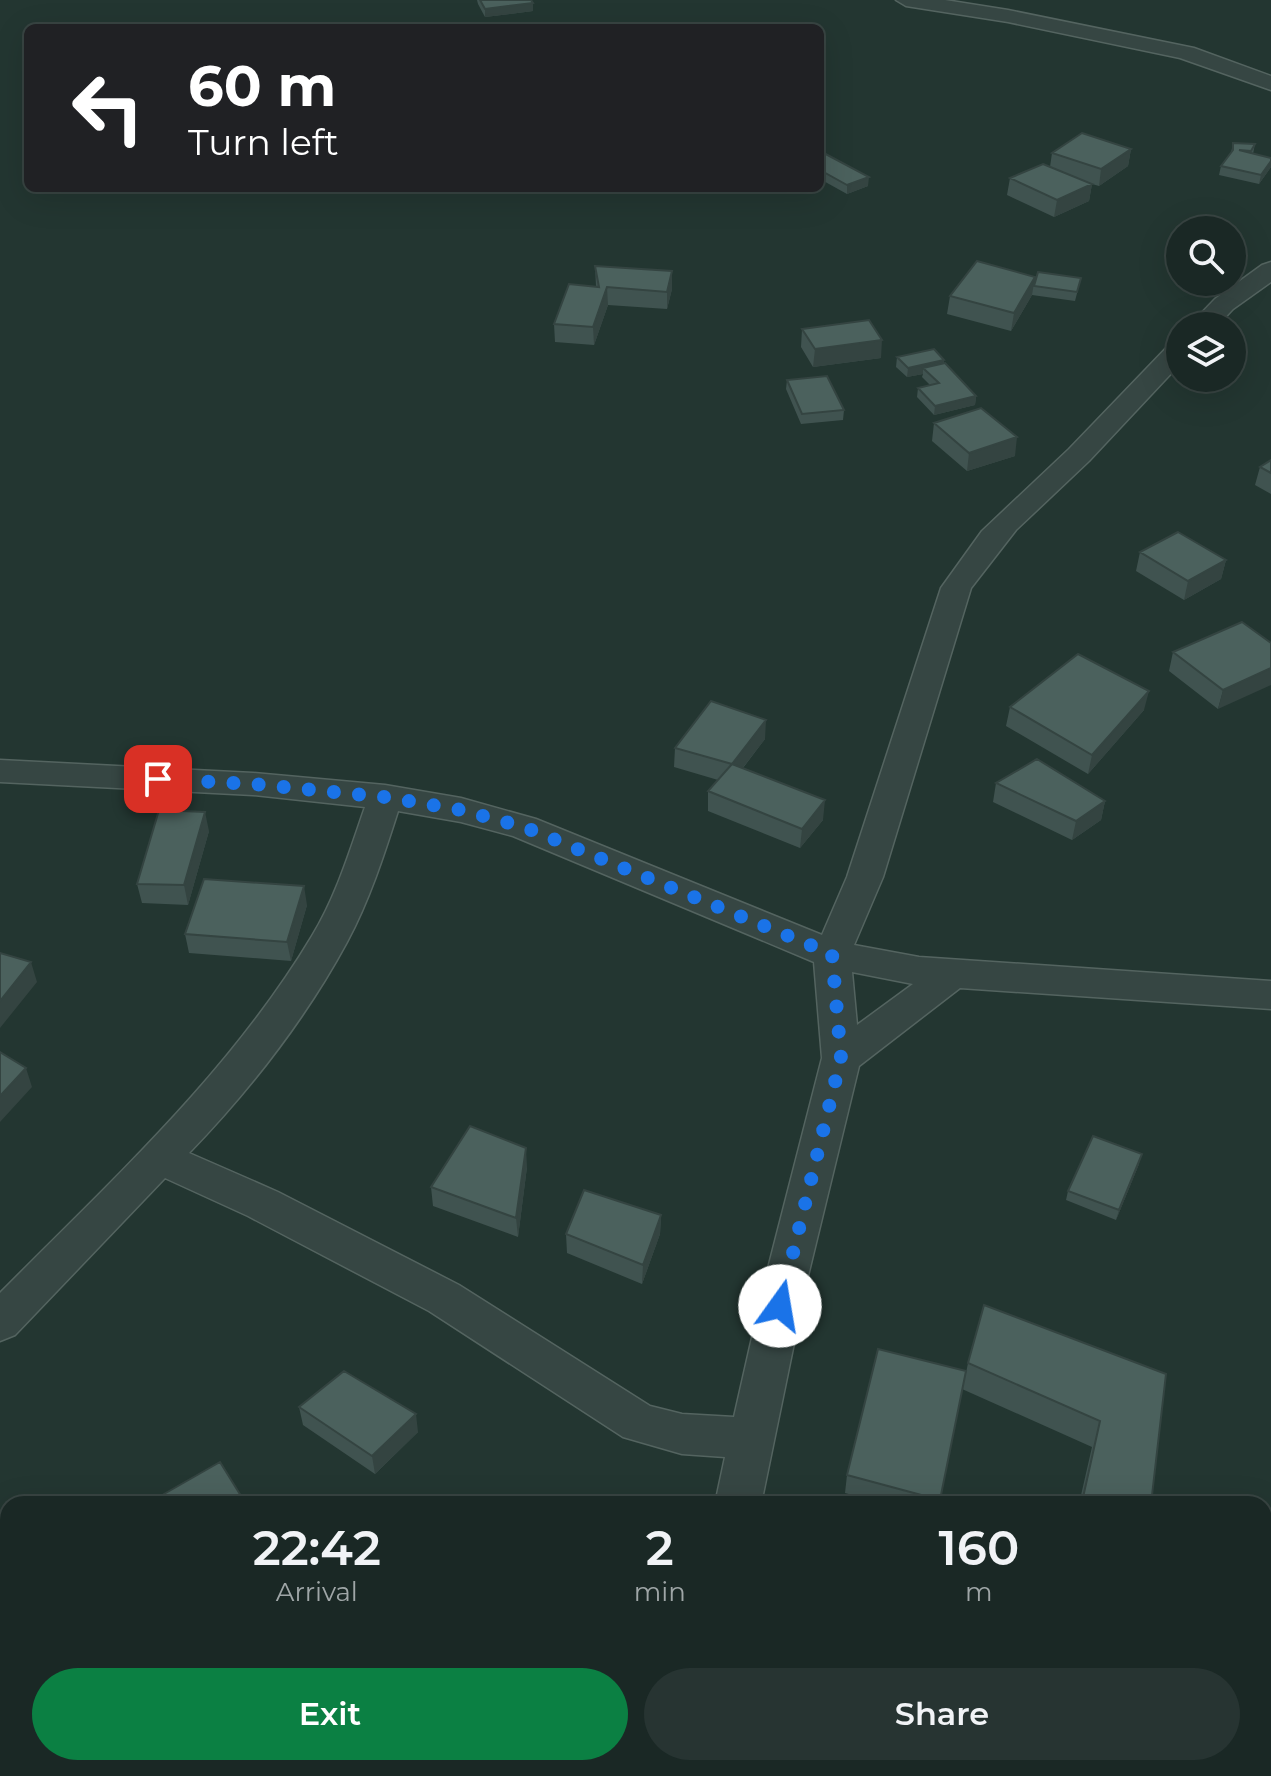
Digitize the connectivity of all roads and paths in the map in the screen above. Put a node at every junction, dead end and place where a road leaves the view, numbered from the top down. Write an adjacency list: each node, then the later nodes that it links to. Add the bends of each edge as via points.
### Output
1 (906, 0): 2 (street, via 1186,53)
2 (1271, 83)
3 (1271, 270): 4 (street)
4 (1216, 312)
5 (1166, 363): 8 (street, via 1010,517 977,553 956,588 865,877)
6 (0, 771): 7 (street, via 253,784)
7 (385, 797): 8 (street, via 524,827); 12 (street, via 363,865 330,939 271,1028)
8 (832, 954): 9 (street); 11 (street)
9 (952, 974): 10 (street); 11 (street)
10 (1266, 991)
11 (841, 1058): 14 (street)
12 (160, 1158): 13 (street); 14 (street, via 263,1204 444,1298 639,1423 682,1434)
13 (0, 1322)
14 (752, 1439): 15 (street)
15 (740, 1496)

